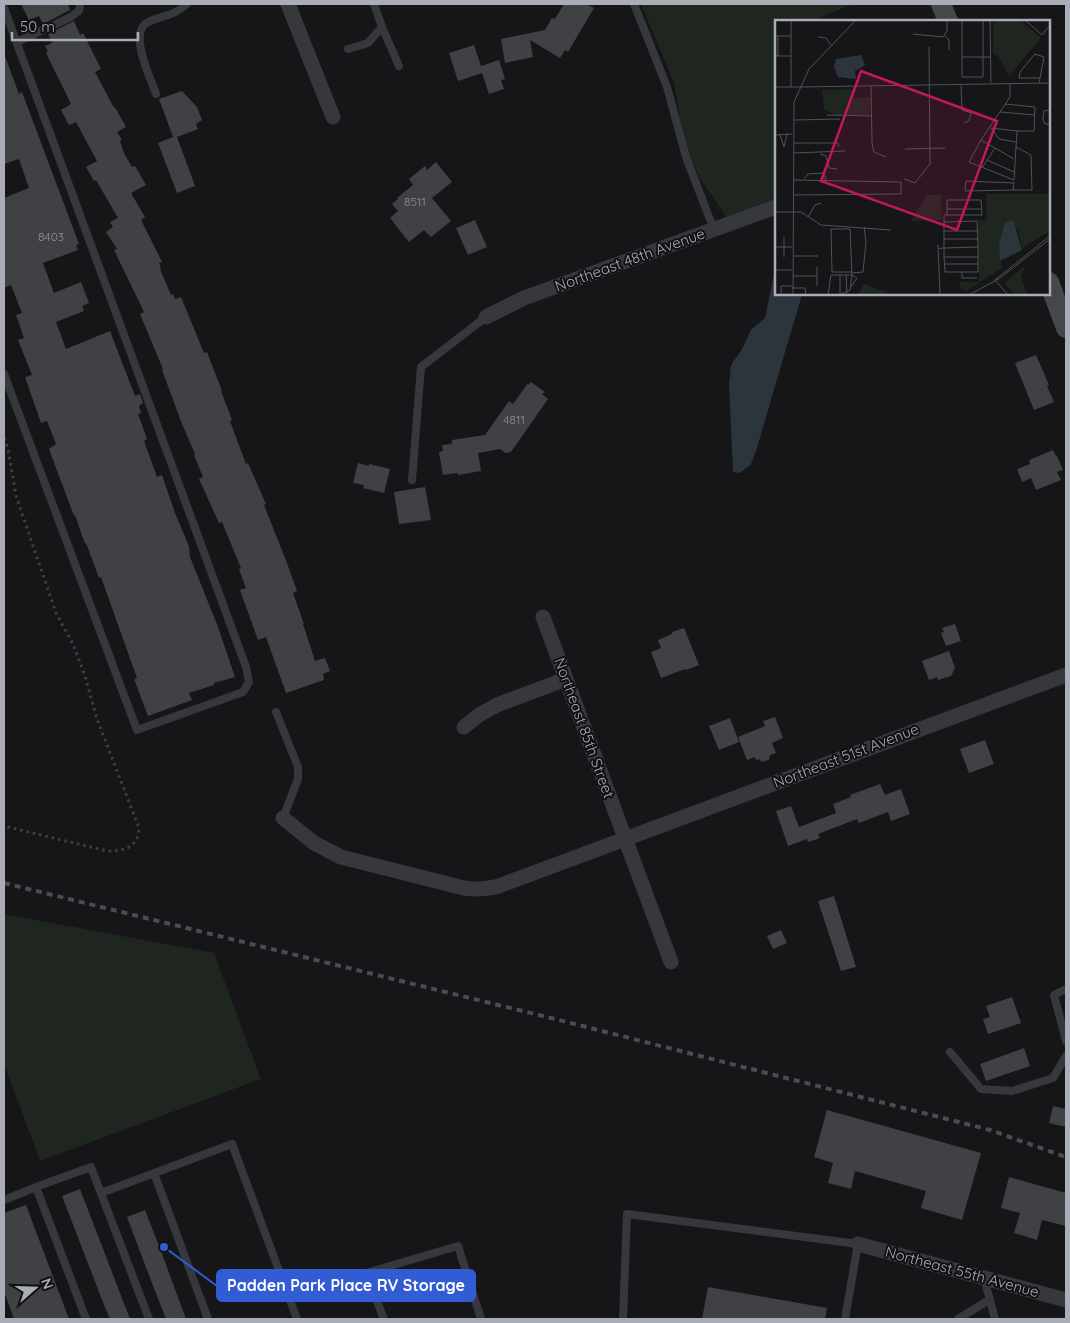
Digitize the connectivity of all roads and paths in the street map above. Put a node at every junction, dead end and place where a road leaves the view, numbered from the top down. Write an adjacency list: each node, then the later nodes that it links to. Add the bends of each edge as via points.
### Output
1 (80, 4): 10 (lane, via 79,11 69,18)
2 (187, 4): 13 (lane, via 140,30 140,48)
3 (288, 4): 14 (street)
4 (374, 4): 9 (lane)
5 (634, 4): 16 (lane, via 667,87 686,157)
6 (941, 4): 8 (main road)
7 (4, 8): 10 (lane)
8 (948, 20)
9 (382, 27): 11 (lane, via 368,42); 12 (lane)
10 (17, 42): 20 (lane, via 246,667 249,682 243,692 137,730)
11 (348, 49)
12 (398, 66)
13 (156, 94)
14 (333, 117)
15 (775, 207): 16 (street, Northeast 48th Avenue)
16 (715, 230): 18 (street, Northeast 48th Avenue, via 524,298)
17 (1050, 285): 19 (main road)
18 (486, 317): 22 (lane, via 421,367)
19 (1066, 328)
20 (4, 374)
21 (4, 438): 29 (path, via 24,520 56,613 86,676 97,719 139,828 139,837 121,851 108,851)
22 (412, 480)
23 (543, 617): 25 (street, Northeast 85th Street)
24 (1066, 675): 30 (street, Northeast 51st Avenue)
25 (566, 679): 27 (street, via 497,705); 30 (street, Northeast 85th Street)
26 (276, 712): 28 (lane, via 298,768 298,779)
27 (464, 727)
28 (283, 818): 30 (street, Northeast 51st Avenue, via 314,843 340,857 475,890 496,886)
29 (4, 826)
30 (625, 839): 31 (street, Northeast 85th Street)
31 (671, 962)
32 (1066, 989): 33 (lane, via 1054,995)
33 (1066, 1041)
34 (950, 1052): 35 (lane, via 981,1089 1012,1091 1053,1078)
35 (1066, 1056)
36 (154, 1173): 38 (lane); 46 (lane); 47 (lane, via 232,1144)
37 (36, 1188): 38 (lane, via 91,1167); 39 (lane); 44 (lane)
38 (102, 1193): 45 (lane)
39 (4, 1200)
40 (858, 1244): 41 (street, Northeast 55th Avenue); 50 (lane, via 627,1214); 51 (lane)
41 (984, 1278): 42 (lane); 43 (street, Northeast 55th Avenue)
42 (990, 1300): 52 (lane); 53 (lane)
43 (1066, 1300)
44 (86, 1319)
45 (149, 1319)
46 (208, 1319)
47 (297, 1319)
48 (384, 1319): 49 (lane, via 366,1273 458,1246)
49 (481, 1319)
50 (623, 1319)
51 (845, 1319)
52 (958, 1319)
53 (994, 1319)

